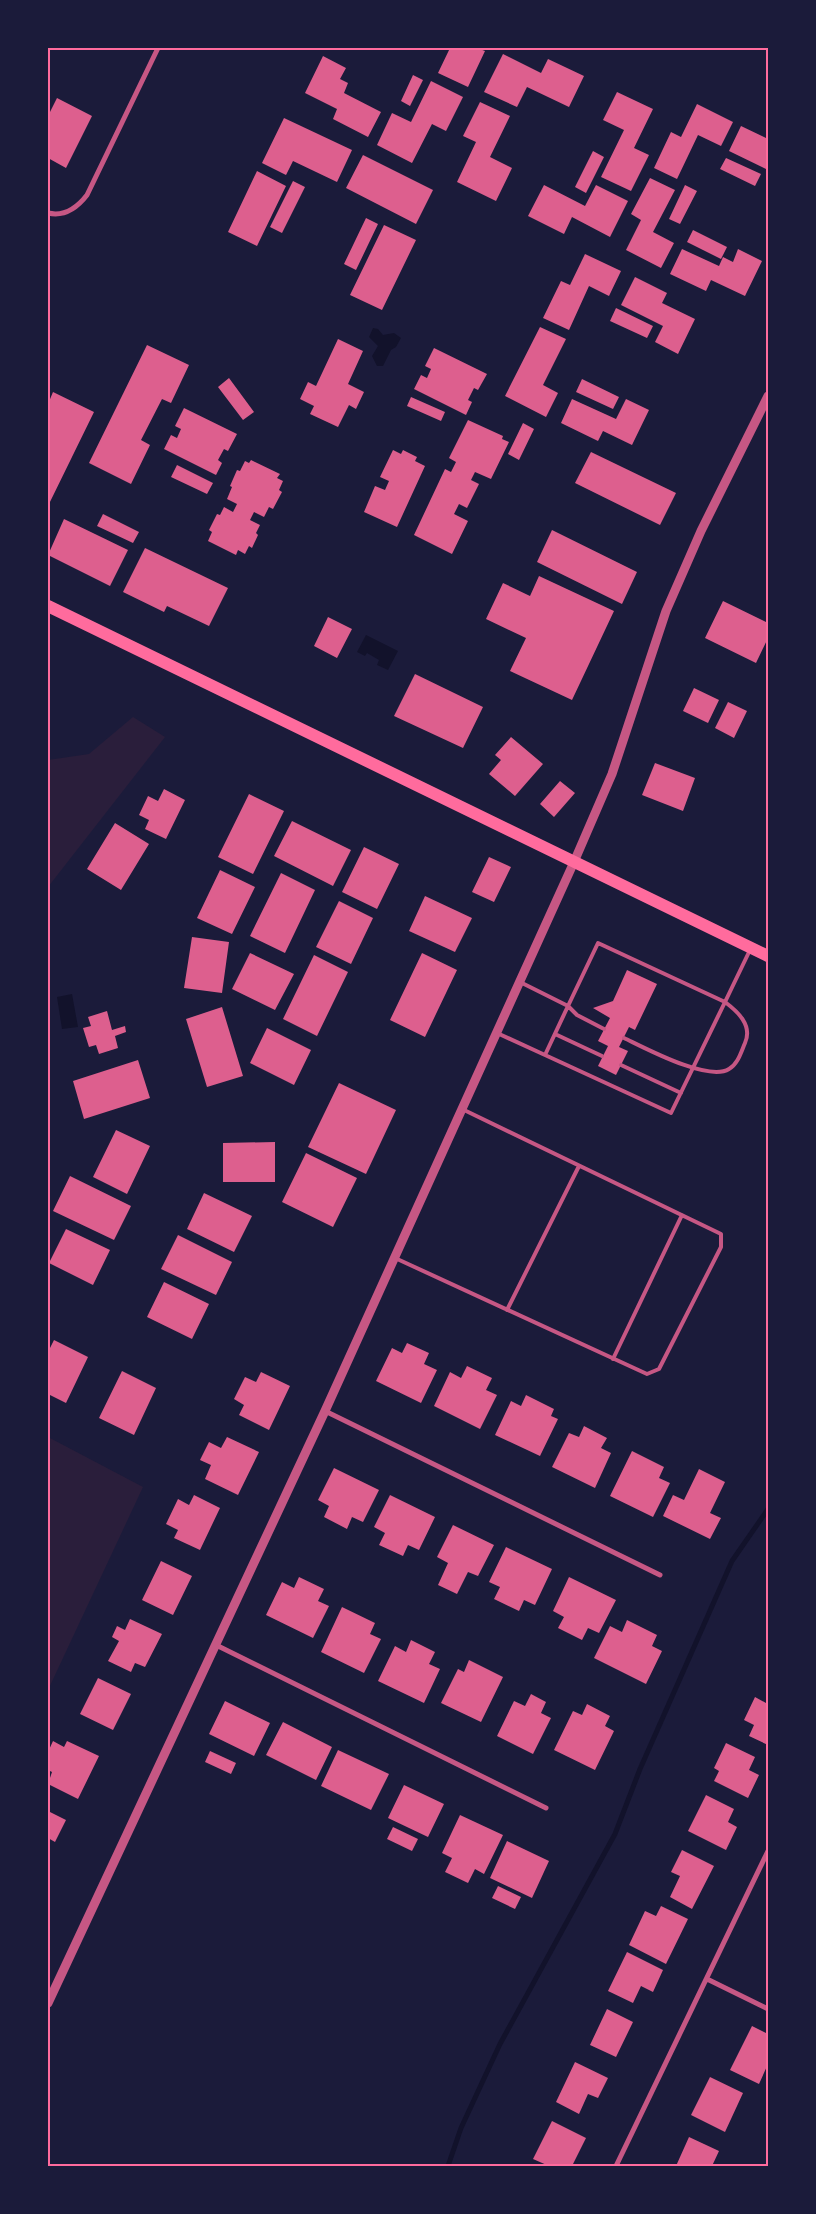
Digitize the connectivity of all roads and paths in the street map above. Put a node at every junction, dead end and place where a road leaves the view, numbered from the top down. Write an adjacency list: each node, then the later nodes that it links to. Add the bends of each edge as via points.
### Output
1 (158, 48): 2 (street, via 87,194 71,210)
2 (48, 213)
3 (768, 396): 5 (street, via 701,530 666,611 624,740)
4 (48, 606): 5 (main road)
5 (574, 862): 6 (main road); 8 (street)
6 (751, 948): 7 (main road); 9 (lane)
7 (768, 956)
8 (520, 982): 10 (lane); 12 (street)
9 (725, 1002): 10 (lane, via 598,943); 18 (lane); 18 (lane, via 740,1013 745,1023 747,1038 736,1063 719,1072)
10 (568, 1006): 11 (lane, via 577,1015); 13 (lane)
11 (604, 1029)
12 (497, 1033): 15 (lane); 20 (street)
13 (555, 1034): 15 (lane); 16 (lane)
14 (624, 1038): 18 (lane)
15 (545, 1055): 19 (lane, via 671,1113)
16 (602, 1056)
17 (621, 1065): 19 (lane)
18 (692, 1069): 19 (lane)
19 (681, 1092)
20 (462, 1109): 21 (lane); 23 (street)
21 (579, 1166): 22 (lane); 24 (lane)
22 (682, 1215): 25 (lane); 25 (lane, via 721,1234 722,1248 659,1369 647,1374)
23 (395, 1258): 24 (lane); 26 (street)
24 (507, 1310): 25 (lane)
25 (612, 1359)
26 (325, 1412): 27 (street); 28 (street)
27 (660, 1575)
28 (216, 1645): 29 (street); 32 (street)
29 (546, 1808)
30 (768, 1851): 31 (street)
31 (707, 1979): 33 (street); 34 (street)
32 (48, 2003)
33 (768, 2009)
34 (616, 2166)

